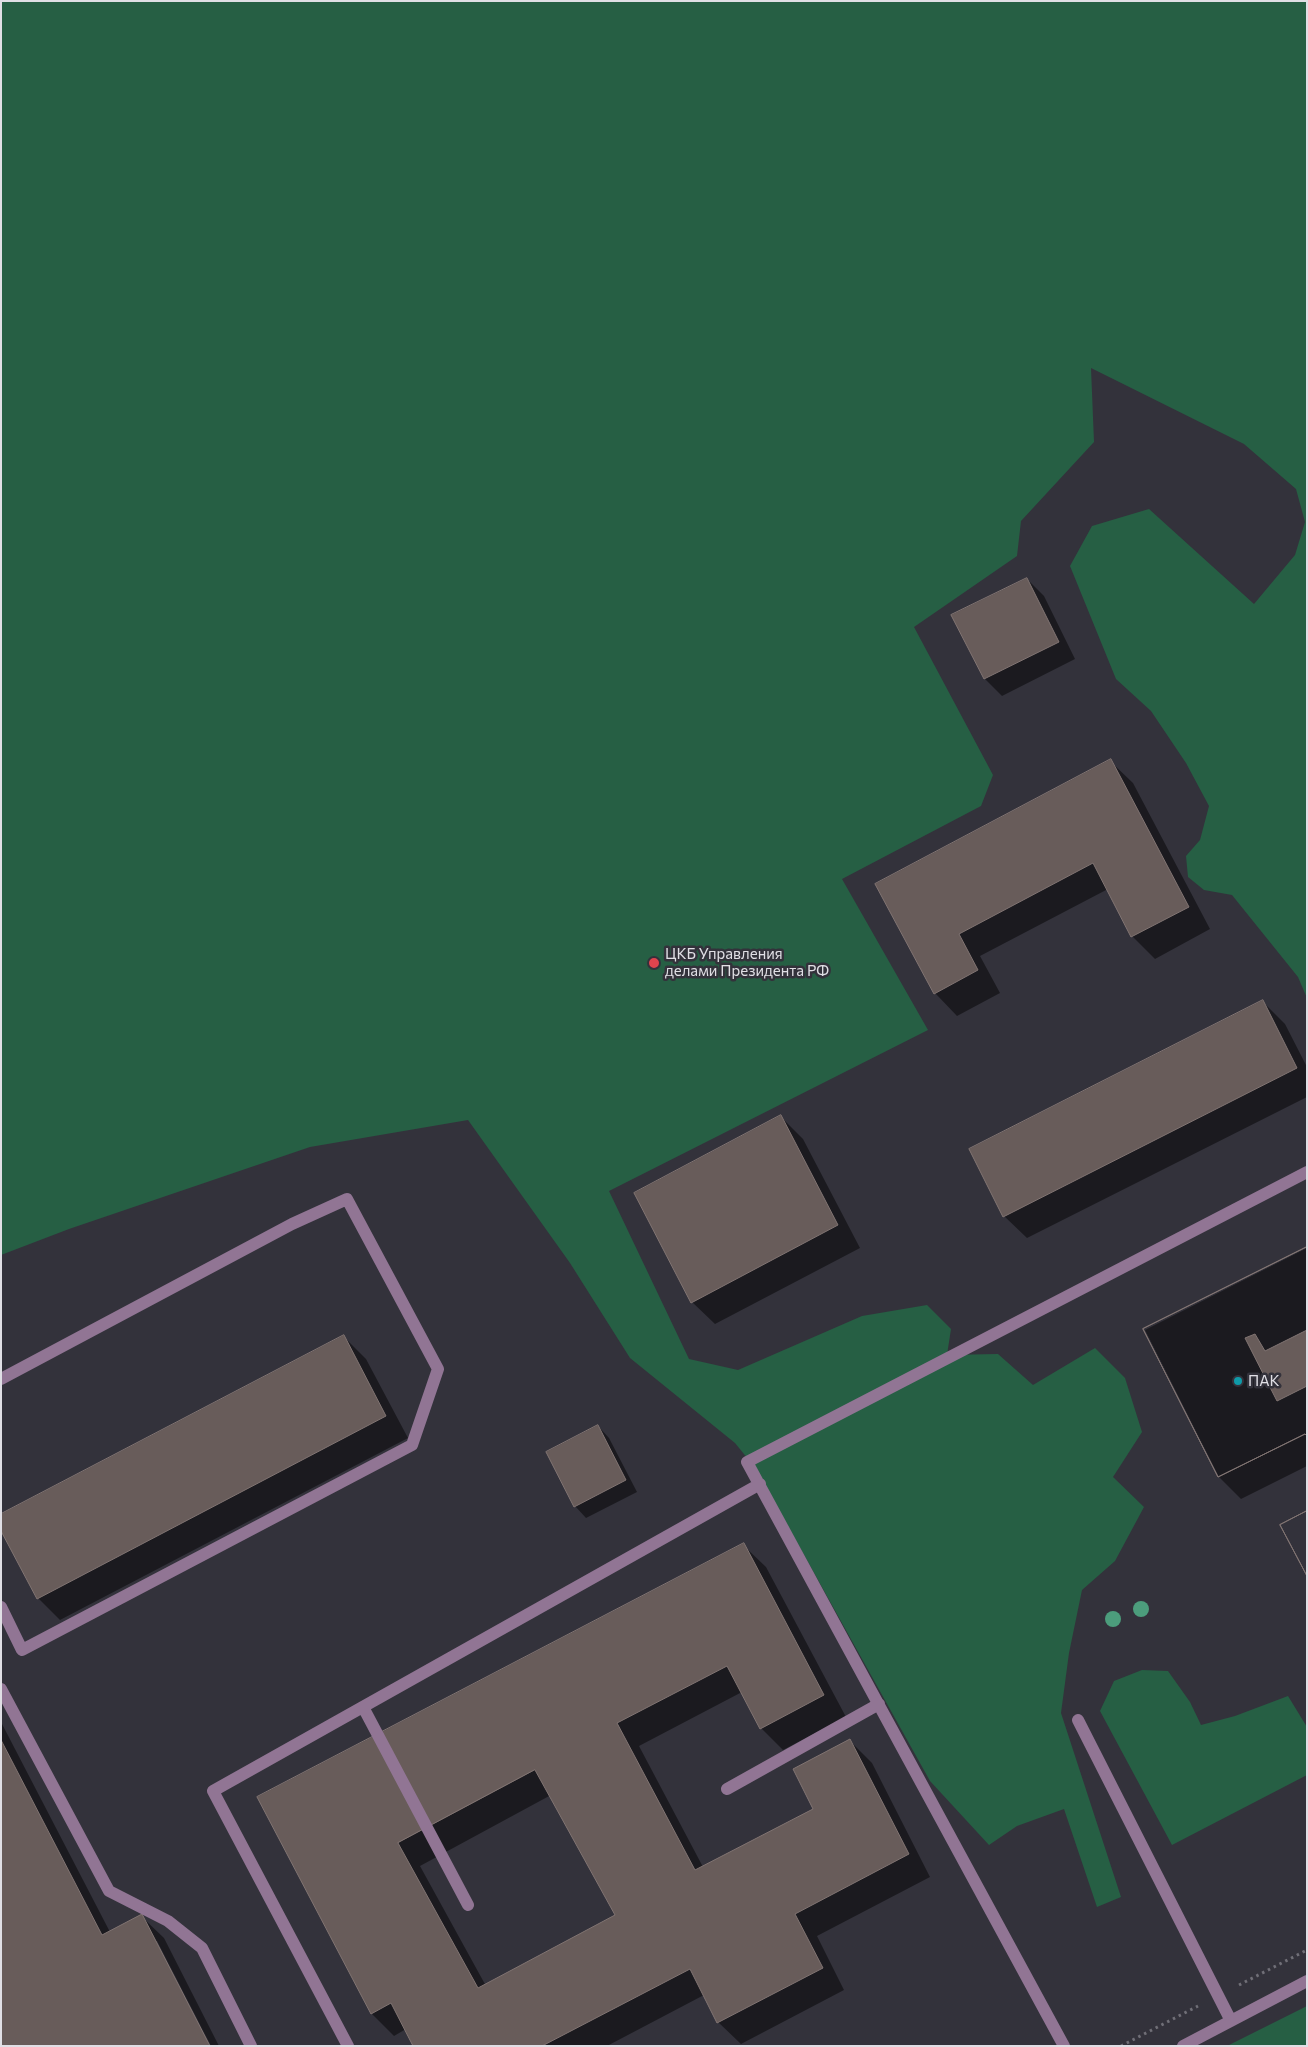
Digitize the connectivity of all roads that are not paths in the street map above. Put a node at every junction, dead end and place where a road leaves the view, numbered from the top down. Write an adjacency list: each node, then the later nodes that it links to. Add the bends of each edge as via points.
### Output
1 (1307, 1172): 3 (street, via 747,1462)
2 (1, 1379): 4 (street, via 292,1224 347,1199 438,1369 412,1445 22,1650)
3 (760, 1484): 6 (street); 7 (street)
4 (1, 1607)
5 (1, 1689): 13 (street, via 109,1891 168,1921 202,1948)
6 (879, 1704): 9 (street); 15 (street)
7 (363, 1707): 10 (street); 14 (street, via 213,1791)
8 (1078, 1720): 12 (street)
9 (727, 1788)
10 (468, 1905)
11 (1307, 1981): 12 (street)
12 (1231, 2021): 16 (street)
13 (251, 2046)
14 (348, 2046)
15 (1064, 2046)
16 (1183, 2046)

